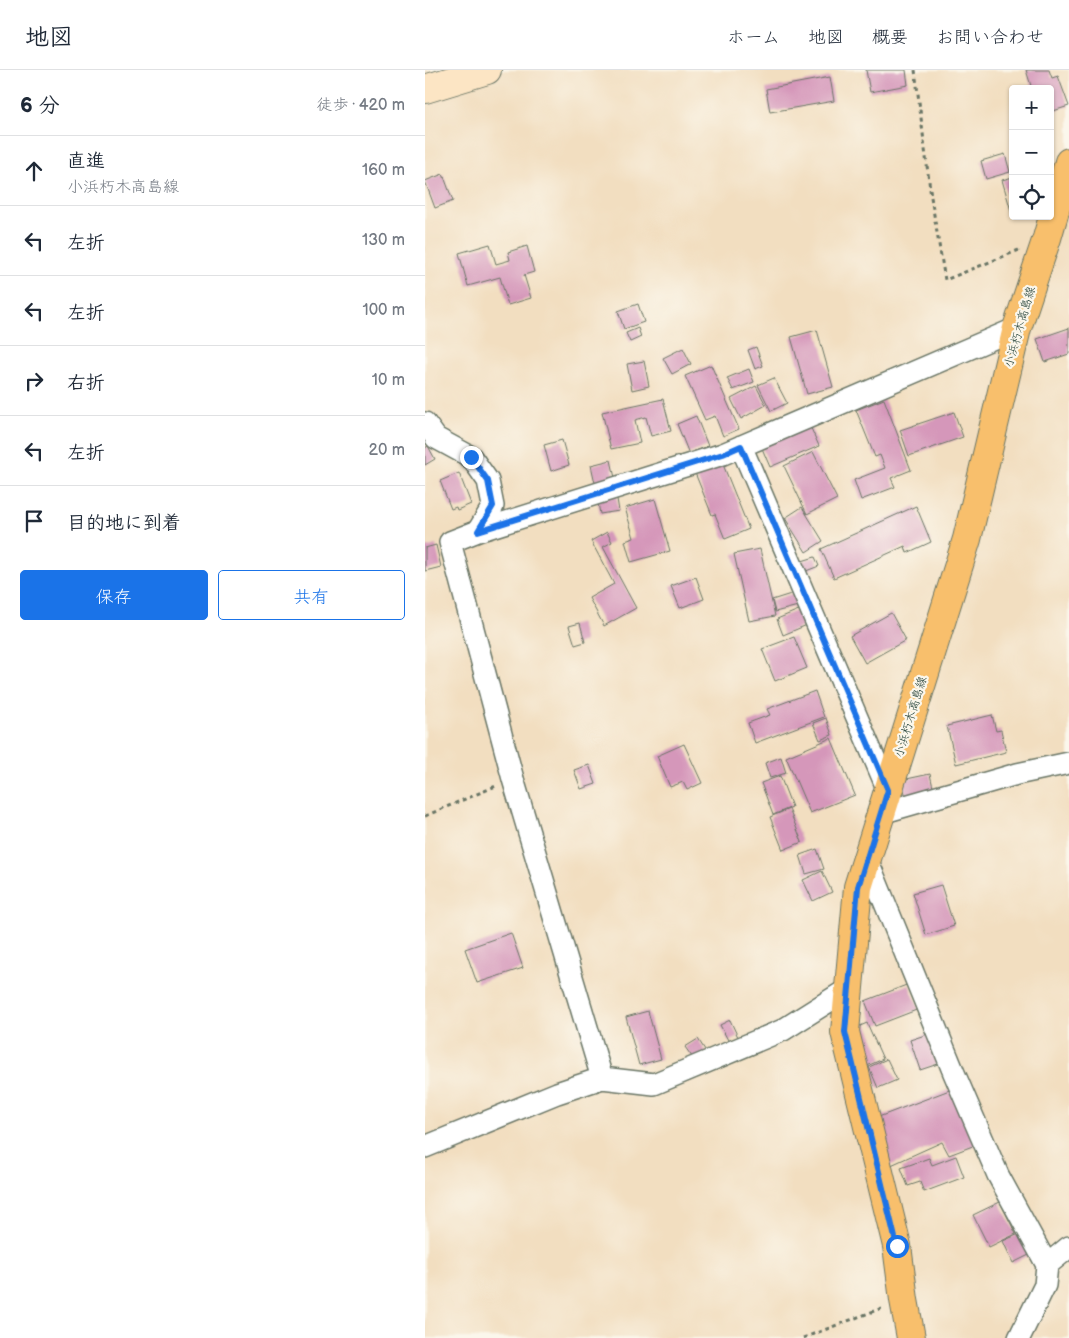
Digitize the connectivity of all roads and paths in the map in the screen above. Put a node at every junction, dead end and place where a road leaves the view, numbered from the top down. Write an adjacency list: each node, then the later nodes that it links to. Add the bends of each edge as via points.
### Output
1 (487, 70): 3 (main road)
2 (915, 70): 5 (path, via 945,280)
3 (425, 90)
4 (1069, 162): 5 (main road, 小浜朽木高島線)
5 (1047, 238): 6 (main road, 小浜朽木高島線)
6 (1017, 328): 8 (street); 12 (main road, 小浜朽木高島線, via 967,539)
7 (425, 423): 9 (street, via 436,438 471,457 488,481 493,506)
8 (741, 446): 9 (street); 12 (street)
9 (478, 531): 11 (street, via 450,542)
10 (1069, 763): 12 (street)
11 (513, 779): 13 (path); 16 (street)
12 (885, 801): 14 (main road, 小浜朽木高島線)
13 (425, 816)
14 (867, 859): 15 (main road, 小浜朽木高島線, via 858,887); 19 (street, via 998,1175)
15 (848, 989): 16 (street, via 783,1030 654,1084); 20 (main road, 小浜朽木高島線, via 845,1032 897,1246)
16 (602, 1078): 17 (street)
17 (425, 1147)
18 (1069, 1247): 19 (street)
19 (1047, 1265): 23 (street, via 1045,1285)
20 (904, 1300): 21 (path); 22 (main road, 小浜朽木高島線)
21 (803, 1338)
22 (911, 1338)
23 (1019, 1338)

